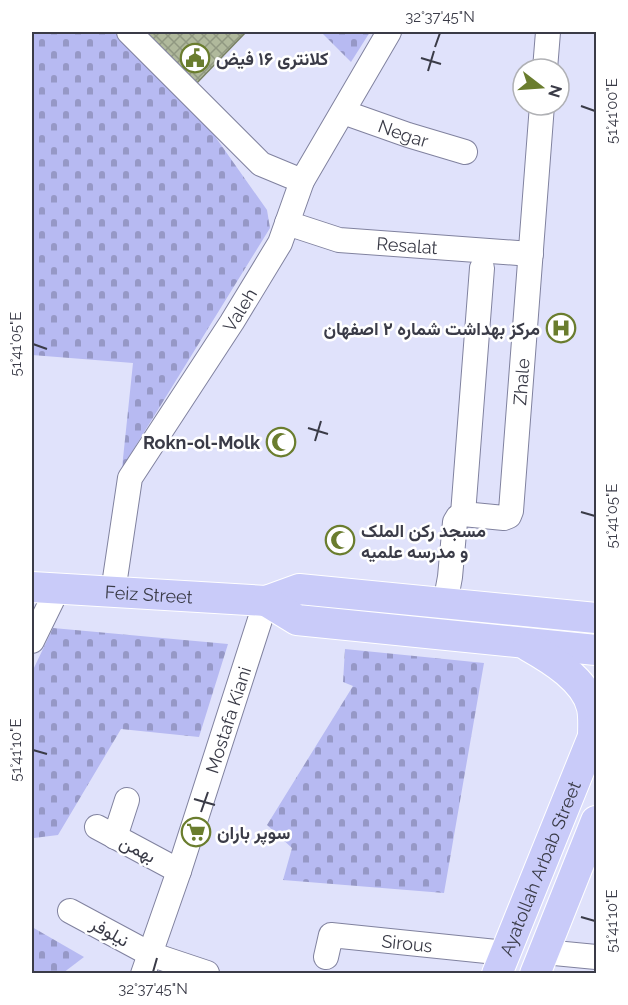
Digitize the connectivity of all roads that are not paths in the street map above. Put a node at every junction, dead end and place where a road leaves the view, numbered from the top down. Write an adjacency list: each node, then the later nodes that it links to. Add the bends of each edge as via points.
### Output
1 (389, 32): 5 (street, Valeh)
2 (548, 32): 4 (street)
3 (130, 33): 8 (street, via 261,164)
4 (546, 57)
5 (343, 112): 7 (street, Negar); 8 (street, Valeh)
6 (541, 117): 10 (street, Zhale)
7 (465, 152)
8 (302, 181): 9 (street, Valeh)
9 (287, 224): 10 (street, Resalat, via 339,240); 14 (street, Valeh, via 280,243 232,322 130,478)
10 (531, 255): 12 (street, Zhale, via 511,511 504,518)
11 (482, 268): 12 (street)
12 (463, 514): 16 (street, via 455,522)
13 (45, 587): 14 (main road, Feiz Street); 20 (street)
14 (113, 592): 15 (main road, Feiz Street)
15 (266, 601): 16 (main road, via 299,589); 21 (main road, via 297,620); 26 (street, Mostafa Kiani)
16 (446, 604): 18 (main road)
17 (597, 604): 18 (main road)
18 (563, 616): 19 (main road)
19 (597, 618)
20 (32, 641)
21 (523, 643): 22 (main road); 23 (main road, via 559,664 582,688 592,707)
22 (597, 650)
23 (595, 733): 30 (main road, Ayatollah Arbab Street)
24 (127, 800): 26 (street, بهمن, via 106,832)
25 (597, 821): 31 (main road, Ayatollah Arbab Street)
26 (180, 871): 32 (street, Mostafa Kiani)
27 (70, 911): 32 (street, نیلوفر)
28 (326, 957): 30 (street, Sirous, via 331,934)
29 (597, 957): 31 (street)
30 (502, 963)
31 (540, 963)
32 (146, 964): 33 (street, نیلوفر)
33 (207, 973)

